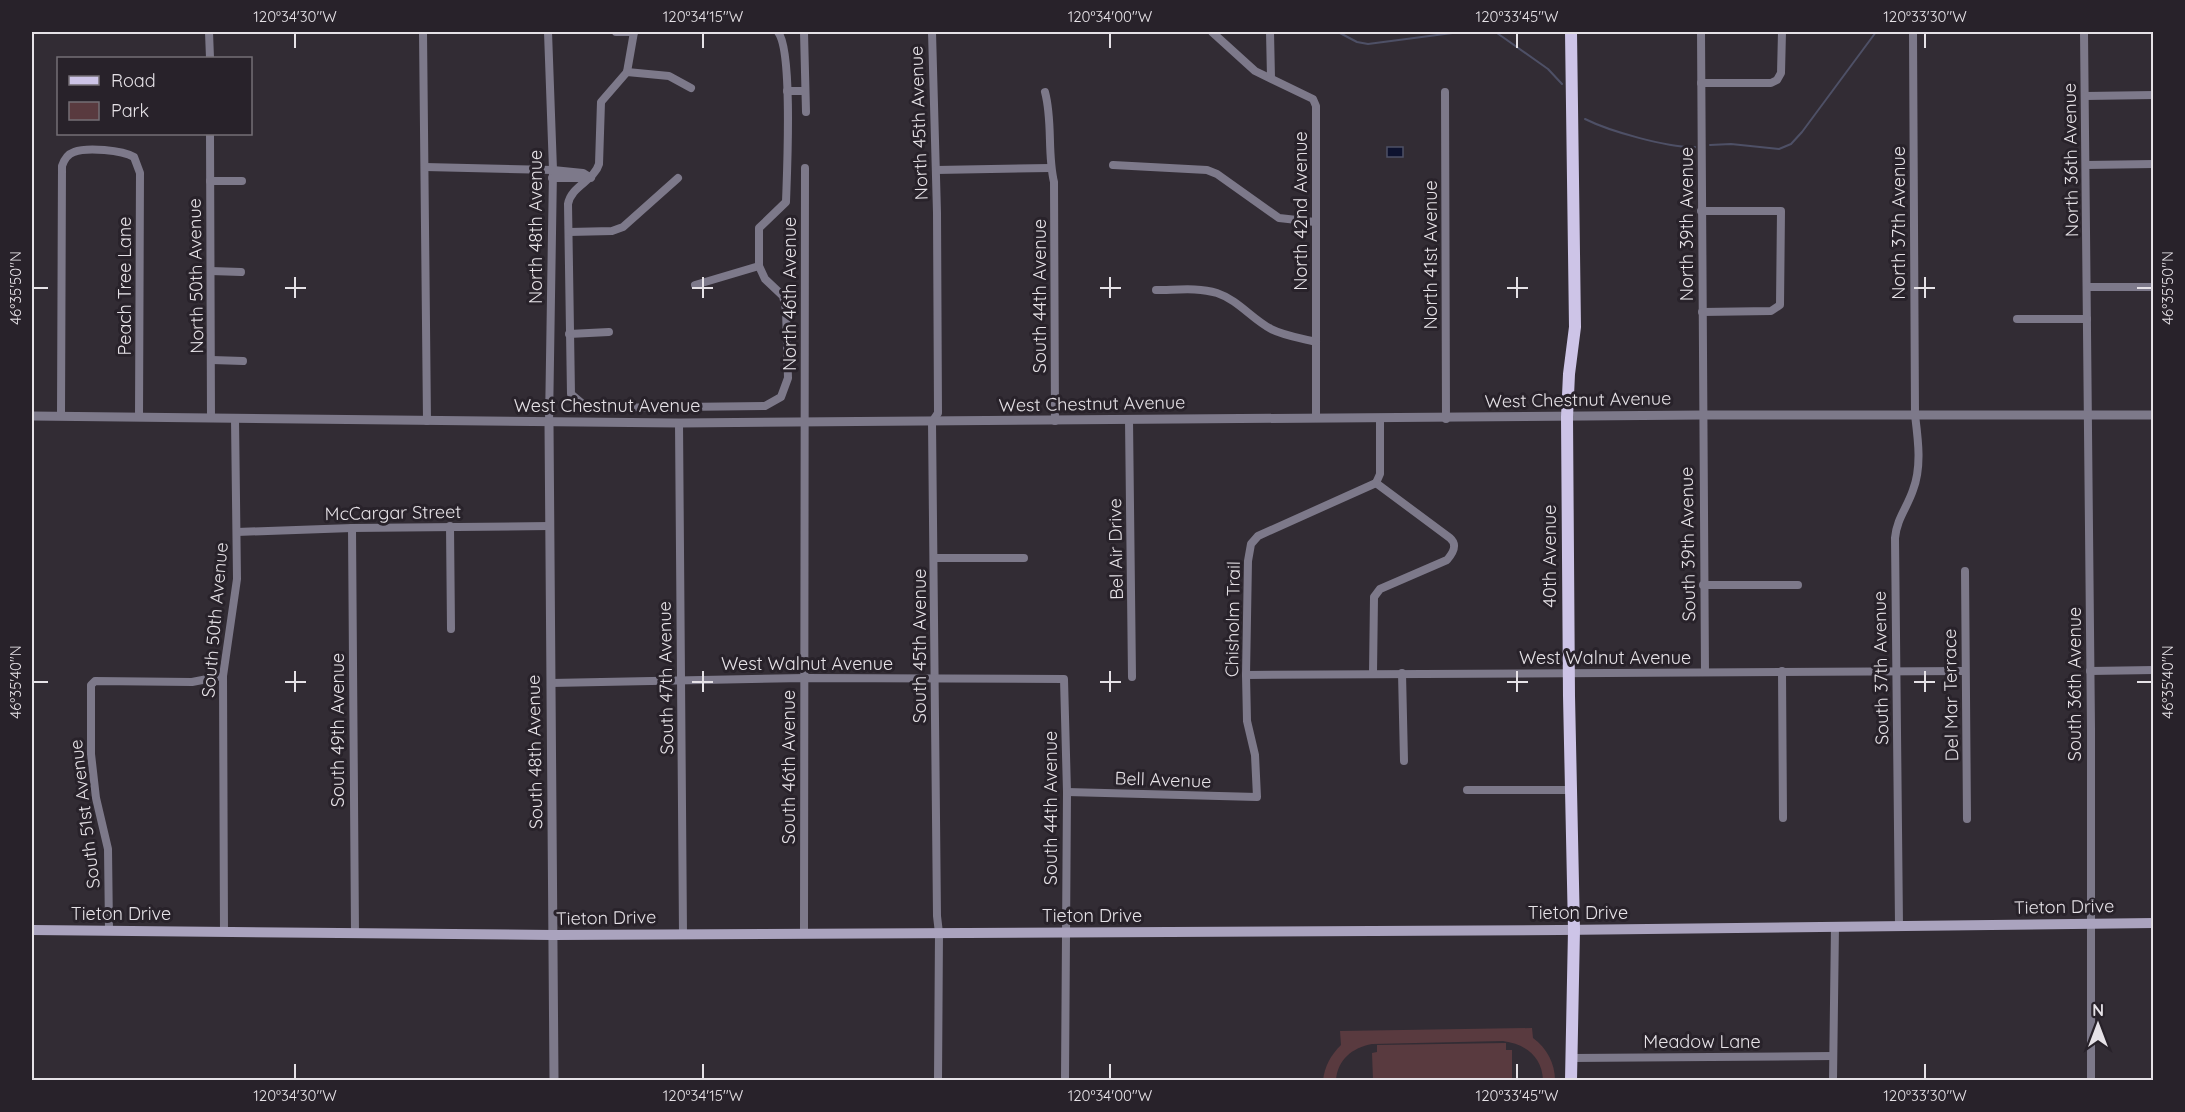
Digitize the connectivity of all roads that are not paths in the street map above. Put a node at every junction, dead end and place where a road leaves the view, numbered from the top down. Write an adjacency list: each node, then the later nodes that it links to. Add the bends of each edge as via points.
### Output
1 (209, 32): 16 (street)
2 (423, 32): 32 (street)
3 (549, 32): 36 (street, North 48th Avenue)
4 (616, 32): 5 (street)
5 (634, 32): 17 (street)
6 (778, 32): 21 (street, via 785,50)
7 (804, 32): 22 (street)
8 (932, 32): 35 (street, North 45th Avenue)
9 (1212, 32): 18 (street, via 1255,70)
10 (1270, 32): 18 (street)
11 (1571, 32): 67 (main road, 40th Avenue, via 1575,327)
12 (1701, 32): 19 (street, North 39th Avenue)
13 (1782, 32): 19 (street, via 1778,80)
14 (1913, 32): 61 (street, North 37th Avenue)
15 (2084, 32): 26 (street, North 36th Avenue)
16 (210, 57)
17 (627, 72): 20 (street, via 669,76); 37 (street, via 601,102 599,164)
18 (1271, 78): 43 (street, North 42nd Avenue, via 1313,99 1316,106)
19 (1701, 83): 41 (street, North 39th Avenue)
20 (691, 88)
21 (787, 91): 22 (street); 45 (street, via 786,202 759,228)
22 (805, 91): 27 (street)
23 (1045, 92): 34 (street, South 44th Avenue, via 1050,109)
24 (1445, 92): 72 (street, North 41st Avenue)
25 (2154, 95): 26 (street)
26 (2085, 96): 31 (street, North 36th Avenue)
27 (806, 112)
28 (210, 135): 39 (street, North 50th Avenue)
29 (2154, 164): 31 (street)
30 (1113, 165): 43 (street, via 1207,170 1279,218)
31 (2086, 165): 49 (street, North 36th Avenue)
32 (425, 167): 36 (street); 74 (street)
33 (805, 168): 75 (street, North 46th Avenue)
34 (1050, 168): 35 (street); 76 (street, South 44th Avenue, via 1054,183)
35 (936, 170): 42 (street, North 45th Avenue)
36 (552, 174): 37 (street); 78 (street, North 48th Avenue)
37 (591, 177): 44 (street, via 569,200)
38 (678, 178): 44 (street, via 623,227)
39 (210, 181): 40 (street); 46 (street, North 50th Avenue)
40 (242, 181)
41 (1701, 211): 52 (street, North 39th Avenue); 52 (street, via 1781,211 1782,301 1771,311)
42 (937, 213): 77 (street, South 45th Avenue, via 938,413)
43 (1315, 222): 57 (street, North 42nd Avenue)
44 (569, 232): 56 (street)
45 (759, 266): 48 (street); 56 (street, via 765,279 783,296 786,310 788,378 781,397 765,406 584,405 571,394)
46 (211, 271): 47 (street); 58 (street, North 50th Avenue)
47 (241, 272)
48 (695, 285)
49 (2087, 287): 50 (street); 54 (street, South 36th Avenue)
50 (2154, 287)
51 (1156, 290): 57 (street, via 1217,293 1270,329)
52 (1702, 312): 60 (street, North 39th Avenue)
53 (2017, 319): 54 (street)
54 (2087, 319): 62 (street, South 36th Avenue)
55 (609, 332): 56 (street)
56 (569, 334)
57 (1316, 342): 70 (street, North 42nd Avenue)
58 (212, 360): 59 (street); 68 (street, North 50th Avenue)
59 (243, 361)
60 (1702, 415): 61 (street, West Chestnut Avenue); 67 (street, West Chestnut Avenue); 88 (street, South 39th Avenue)
61 (1915, 415): 62 (street, West Chestnut Avenue); 93 (street, South 37th Avenue, via 1916,480 1896,526)
62 (2088, 415): 63 (street, West Chestnut Avenue); 95 (street, South 36th Avenue)
63 (2154, 415)
64 (32, 416): 65 (street, West Chestnut Avenue)
65 (62, 416): 66 (street, West Chestnut Avenue); 66 (street, Peach Tree Lane, via 62,166 74,152 120,151 135,157 140,173)
66 (139, 417): 68 (street, West Chestnut Avenue)
67 (1567, 417): 72 (street, West Chestnut Avenue); 98 (main road, 40th Avenue)
68 (211, 418): 69 (street, West Chestnut Avenue)
69 (236, 418): 74 (street, West Chestnut Avenue); 84 (street, South 50th Avenue)
70 (1316, 418): 71 (street, West Chestnut Avenue); 73 (street, West Chestnut Avenue)
71 (1380, 418): 72 (street, West Chestnut Avenue); 80 (street, via 1380,474)
72 (1446, 418)
73 (1129, 420): 76 (street, West Chestnut Avenue); 102 (street, Bel Air Drive)
74 (428, 421): 78 (street, West Chestnut Avenue)
75 (805, 421): 77 (street, West Chestnut Avenue); 79 (street, West Chestnut Avenue); 103 (street, South 46th Avenue)
76 (1055, 421): 77 (street, West Chestnut Avenue)
77 (932, 422): 85 (street, South 45th Avenue)
78 (549, 423): 79 (street, West Chestnut Avenue); 82 (street, South 48th Avenue)
79 (679, 423): 106 (street, South 47th Avenue)
80 (1376, 483): 99 (street, via 1450,538 1454,551 1448,560 1380,589 1374,597); 100 (street, Chisholm Trail, via 1258,536 1251,543)
81 (450, 526): 82 (street, McCargar Street); 83 (street, McCargar Street); 90 (street)
82 (550, 526): 107 (street, South 48th Avenue)
83 (352, 528): 84 (street, McCargar Street); 123 (street, South 49th Avenue)
84 (237, 532): 101 (street, South 50th Avenue, via 237,579)
85 (934, 558): 86 (street); 104 (street, South 45th Avenue)
86 (1024, 558)
87 (1965, 571): 94 (street, Del Mar Terrace)
88 (1703, 585): 89 (street); 96 (street, South 39th Avenue)
89 (1798, 585)
90 (451, 629)
91 (2154, 670): 95 (street)
92 (1782, 671): 93 (street, West Walnut Avenue); 96 (street, West Walnut Avenue); 113 (street)
93 (1895, 671): 94 (street, West Walnut Avenue); 117 (street, South 37th Avenue)
94 (1965, 671): 114 (street, Del Mar Terrace)
95 (2090, 671): 115 (street, South 36th Avenue)
96 (1705, 672): 98 (street, West Walnut Avenue)
97 (1402, 673): 98 (street, West Walnut Avenue); 99 (street, West Walnut Avenue); 108 (street)
98 (1569, 673): 110 (main road, 40th Avenue)
99 (1373, 674): 100 (street, West Walnut Avenue)
100 (1245, 675): 112 (street, Chisholm Trail)
101 (223, 676): 120 (street, South 51st Avenue, via 192,682 95,681 91,685 91,754 108,849); 122 (street, South 50th Avenue)
102 (1132, 677)
103 (804, 678): 104 (street, West Walnut Avenue); 106 (street, West Walnut Avenue); 125 (street, South 46th Avenue)
104 (935, 679): 105 (street, West Walnut Avenue); 126 (street, South 45th Avenue)
105 (1064, 679): 111 (street, South 44th Avenue)
106 (681, 680): 107 (street, West Walnut Avenue); 127 (street, South 47th Avenue)
107 (551, 683): 128 (street, South 48th Avenue)
108 (1404, 761)
109 (1467, 790): 110 (street)
110 (1571, 790): 121 (main road, 40th Avenue)
111 (1067, 792): 112 (street, Bell Avenue); 124 (street, South 44th Avenue)
112 (1257, 797)
113 (1783, 818)
114 (1967, 819)
115 (2092, 923): 116 (main road, Tieton Drive); 117 (main road, Tieton Drive); 136 (street, South 36th Avenue)
116 (2154, 923)
117 (1899, 925): 118 (main road, Tieton Drive)
118 (1835, 926): 121 (main road, Tieton Drive); 129 (street)
119 (32, 930): 120 (main road, Tieton Drive)
120 (110, 930): 122 (main road, Tieton Drive)
121 (1574, 930): 124 (main road, Tieton Drive); 130 (main road, 40th Avenue)
122 (224, 932): 123 (main road, Tieton Drive)
123 (355, 932): 128 (main road, Tieton Drive)
124 (1066, 932): 126 (main road, Tieton Drive); 133 (street, South 44th Avenue)
125 (804, 933): 126 (main road, Tieton Drive); 127 (main road, Tieton Drive)
126 (939, 933): 132 (street, South 45th Avenue)
127 (683, 934): 128 (main road, Tieton Drive)
128 (553, 935): 131 (street, South 48th Avenue)
129 (1833, 1056): 130 (street, Meadow Lane); 135 (street)
130 (1572, 1058): 134 (main road, 40th Avenue)
131 (554, 1080)
132 (938, 1080)
133 (1065, 1080)
134 (1571, 1080)
135 (1833, 1080)
136 (2091, 1080)

